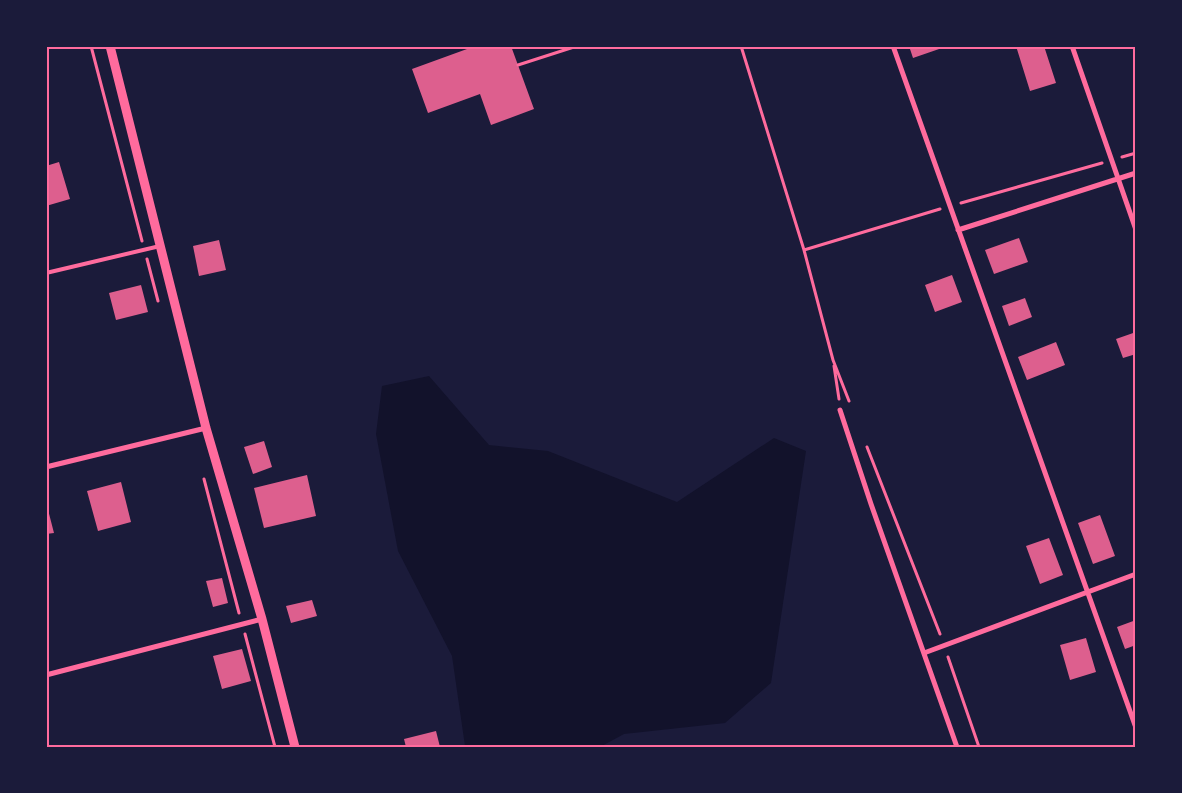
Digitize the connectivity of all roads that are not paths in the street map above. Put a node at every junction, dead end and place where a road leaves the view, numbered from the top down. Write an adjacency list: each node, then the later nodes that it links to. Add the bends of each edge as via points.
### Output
1 (110, 46): 8 (street)
2 (892, 46): 6 (street)
3 (1072, 46): 5 (street)
4 (1136, 173): 5 (street)
5 (1118, 178): 6 (street); 7 (street)
6 (958, 230): 14 (street)
7 (1136, 230)
8 (160, 246): 9 (lane); 11 (street)
9 (46, 273)
10 (840, 410): 16 (street)
11 (206, 428): 12 (street); 15 (street)
12 (46, 467)
13 (1136, 574): 14 (street)
14 (1087, 593): 16 (street); 18 (street)
15 (262, 619): 17 (street); 19 (street)
16 (924, 653): 20 (street)
17 (46, 675)
18 (1136, 728)
19 (295, 747)
20 (957, 747)

